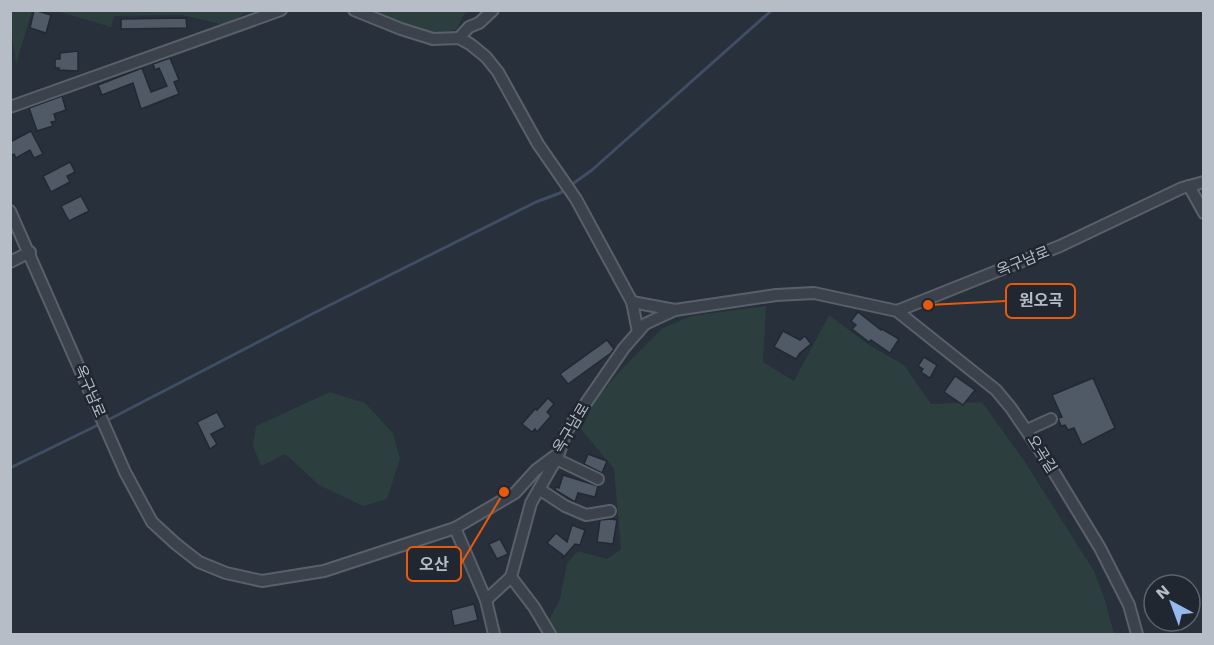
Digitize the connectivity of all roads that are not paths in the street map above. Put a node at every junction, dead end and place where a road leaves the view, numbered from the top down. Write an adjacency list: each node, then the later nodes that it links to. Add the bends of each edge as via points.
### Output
1 (281, 10): 7 (street)
2 (354, 10): 5 (street, via 432,39)
3 (493, 10): 4 (street)
4 (479, 23): 5 (street, via 469,27); 6 (street, via 473,37)
5 (459, 39): 6 (street)
6 (486, 57): 14 (street, via 572,194)
7 (10, 107)
8 (1203, 182): 9 (street, 옥구남로)
9 (1189, 186): 11 (street); 16 (street, 옥구남로, via 1053,248)
10 (10, 211): 12 (street, 옥구남로)
11 (1203, 213)
12 (30, 252): 13 (street); 24 (street, 옥구남로, via 125,472 152,522 199,562 225,573 262,581 324,571)
13 (10, 262)
14 (632, 302): 15 (street); 17 (street)
15 (675, 310): 16 (street, 옥구남로, via 814,293); 17 (street, 옥구남로, via 645,324)
16 (897, 311): 19 (street, 오곡길, via 996,390)
17 (638, 332): 20 (street, 옥구남로, via 566,432)
18 (1051, 419): 19 (street)
19 (1027, 430): 29 (street, 오곡길, via 1100,548 1129,605)
20 (558, 456): 21 (street); 22 (street); 24 (street, 옥구남로, via 536,470 515,493)
21 (598, 479)
22 (539, 489): 23 (street, via 586,515); 25 (street, via 531,503)
23 (610, 511)
24 (455, 528): 26 (street)
25 (512, 578): 26 (street); 28 (street)
26 (486, 600): 27 (street)
27 (494, 634)
28 (550, 634)
29 (1137, 634)

